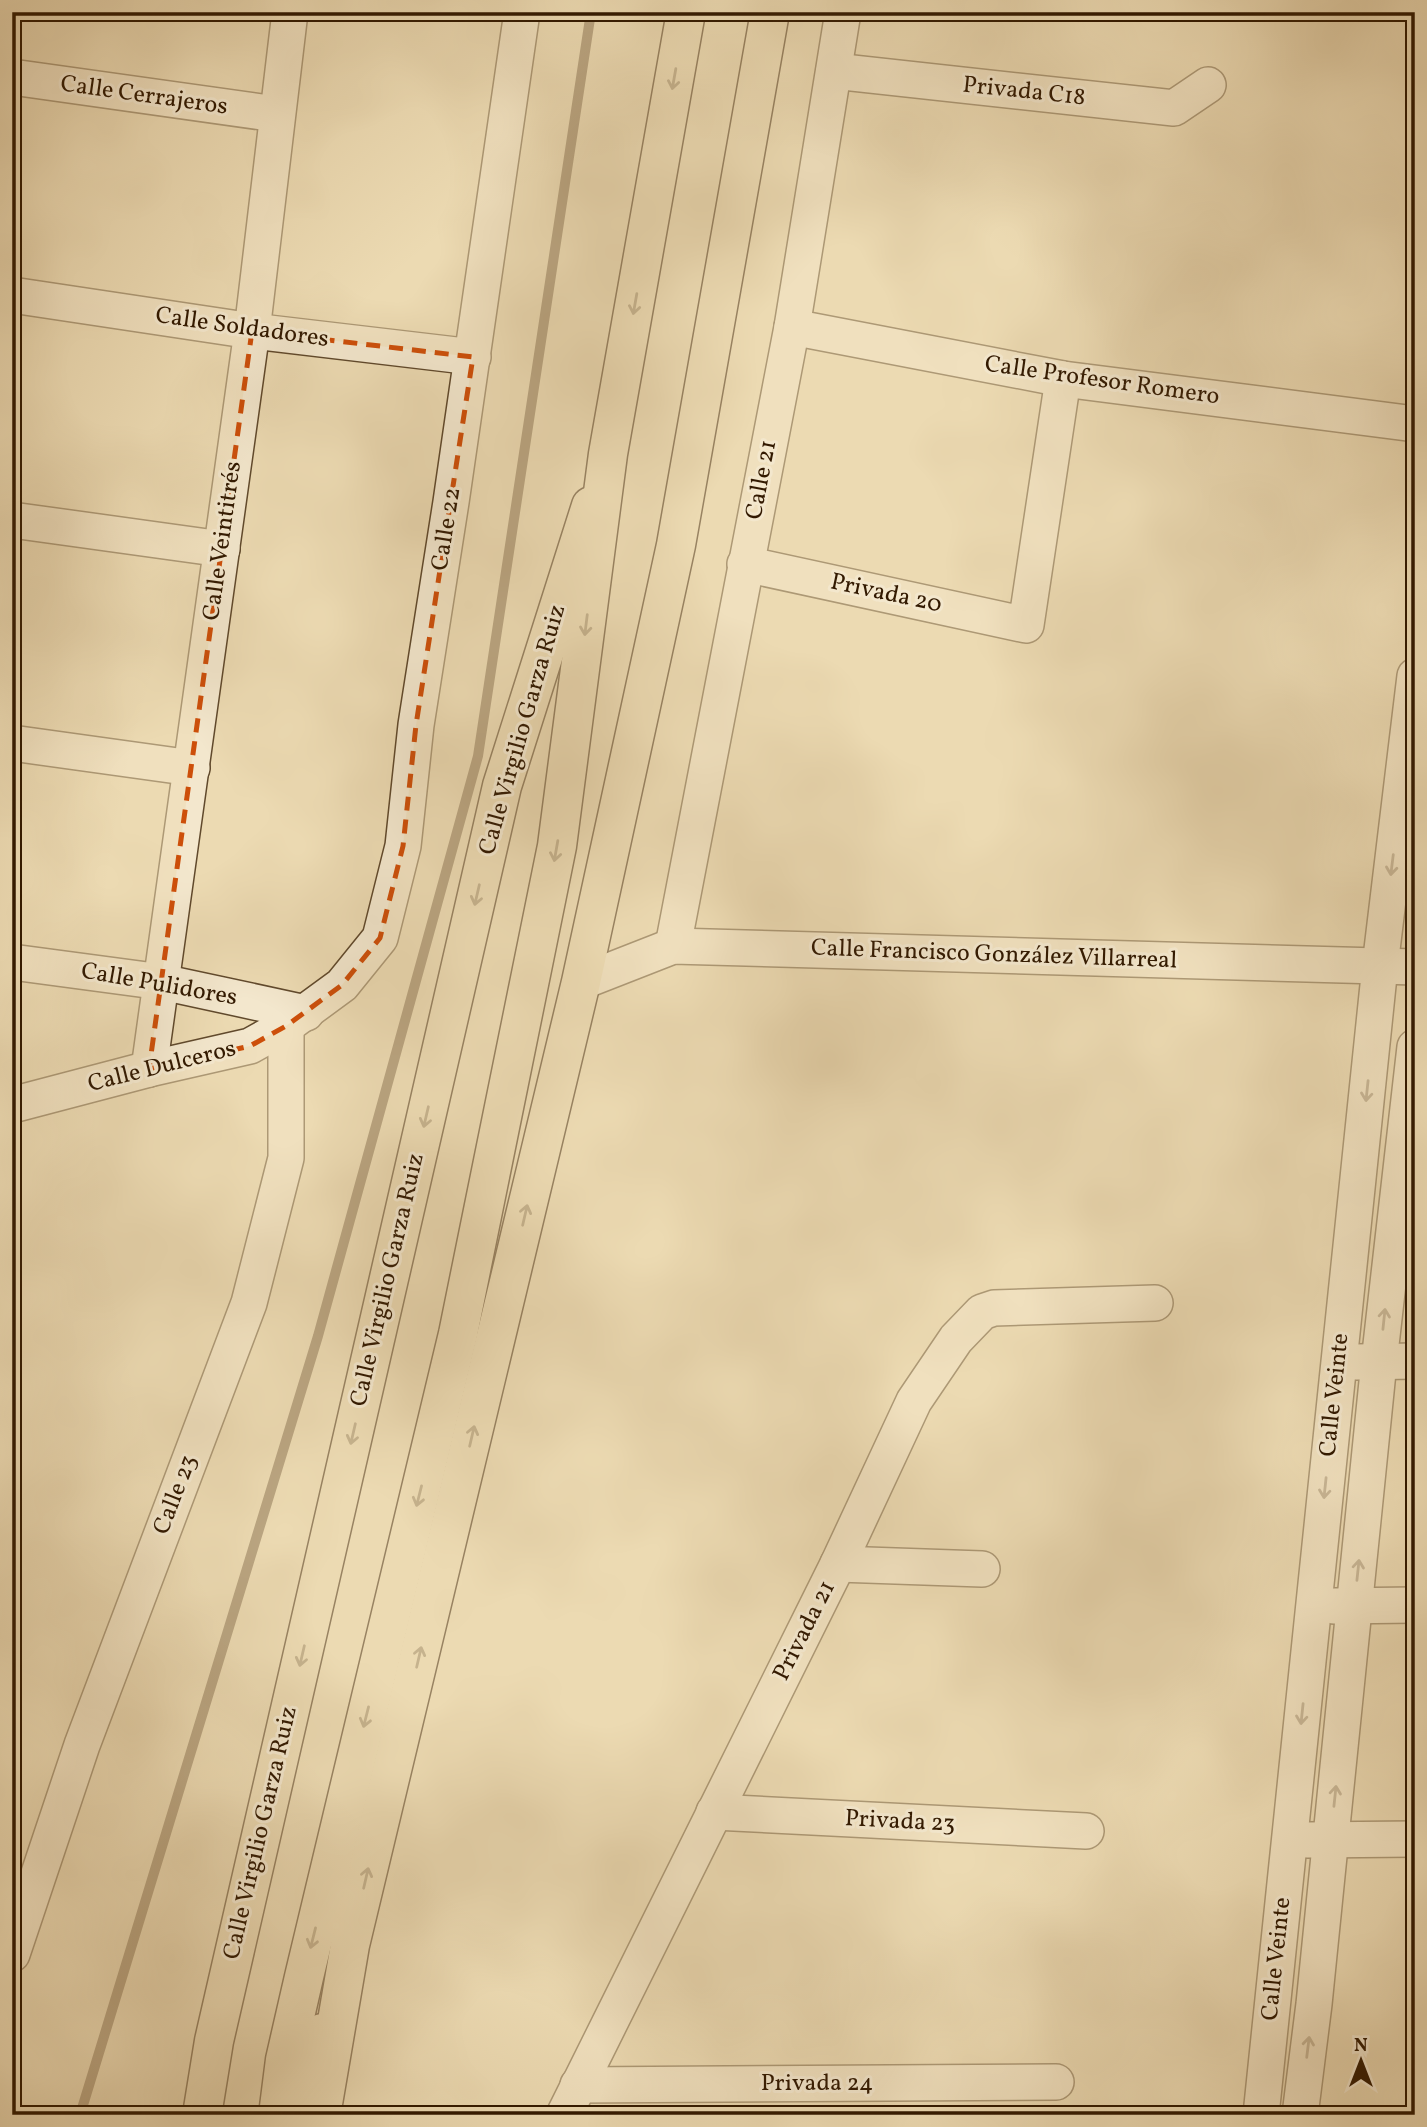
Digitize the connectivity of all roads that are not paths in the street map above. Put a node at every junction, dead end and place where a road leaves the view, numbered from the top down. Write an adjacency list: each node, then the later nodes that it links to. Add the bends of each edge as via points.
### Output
1 (290, 12): 9 (street, Calle Veintitrés)
2 (522, 12): 13 (street, Calle 22)
3 (686, 12): 16 (main road, one-way to 16)
4 (770, 12): 28 (main road, via 676,545)
5 (843, 12): 6 (street, Calle 21)
6 (834, 71): 8 (street, Privada C18, via 1174,108); 11 (street, Calle 21)
7 (12, 77): 9 (street, Calle Cerrajeros)
8 (1208, 85)
9 (276, 114): 12 (street, Calle Veintitrés)
10 (12, 295): 12 (street, Calle Soldadores)
11 (792, 327): 14 (street, Calle Profesor Romero); 19 (street, Calle 21)
12 (251, 331): 13 (street, Calle Soldadores); 18 (street, Calle Veintitrés)
13 (472, 357): 29 (street, Calle 22, via 416,724 403,846 380,938 342,985)
14 (1063, 379): 15 (street, Calle Profesor Romero); 19 (street, Privada 20, via 1026,625)
15 (1415, 424)
16 (608, 454): 51 (main road, Calle Virgilio Garza Ruiz, one-way to 51, via 502,786 214,2041); 52 (main road, one-way to 52, via 557,846 458,1334 301,1989)
17 (12, 520): 18 (street)
18 (222, 549): 22 (street, Calle Veintitrés)
19 (745, 564): 23 (street, Calle 21)
20 (1415, 676): 25 (street, Calle Veinte, one-way to 25)
21 (12, 743): 22 (street)
22 (192, 768): 27 (street, Calle Veintitrés)
23 (673, 946): 25 (street, Calle Francisco González Villarreal); 28 (street, Calle Francisco González Villarreal)
24 (12, 962): 27 (street, Calle Pulidores)
25 (1380, 966): 26 (street, Calle Francisco González Villarreal); 35 (street, Calle Veinte, one-way to 35)
26 (1415, 967)
27 (162, 982): 29 (street, Calle Pulidores); 31 (street, Calle Veintitrés)
28 (580, 982): 47 (main road, one-way to 28)
29 (296, 1020): 31 (street, Calle Dulceros, via 250,1046); 48 (street, Calle 23, via 286,1158 249,1303 82,1745)
30 (1415, 1047): 36 (street, Calle Veinte, one-way to 30)
31 (149, 1069): 32 (street, Calle Dulceros)
32 (12, 1105)
33 (1155, 1303): 37 (street, Privada 21, via 982,1312 956,1339 914,1401)
34 (1415, 1361): 36 (street)
35 (1338, 1362): 36 (street); 40 (street, Calle Veinte, one-way to 40)
36 (1379, 1362): 41 (street, Calle Veinte, one-way to 36)
37 (838, 1564): 38 (street); 42 (street, Privada 21)
38 (982, 1569)
39 (1415, 1605): 41 (street)
40 (1313, 1606): 41 (street); 45 (street, Calle Veinte, one-way to 45)
41 (1355, 1606): 46 (street, Calle Veinte, one-way to 41)
42 (714, 1812): 43 (street, Privada 23); 50 (street, Privada 21)
43 (1086, 1831)
44 (1415, 1839): 46 (street)
45 (1289, 1840): 46 (street); 55 (street, Calle Veinte)
46 (1330, 1840): 56 (street, Calle Veinte, one-way to 46)
47 (350, 1945): 53 (main road); 54 (main road)
48 (12, 1954)
49 (1056, 2082): 50 (street, Privada 24)
50 (571, 2100)
51 (202, 2115)
52 (278, 2115)
53 (299, 2115)
54 (321, 2115)
55 (1261, 2115)
56 (1300, 2115)

